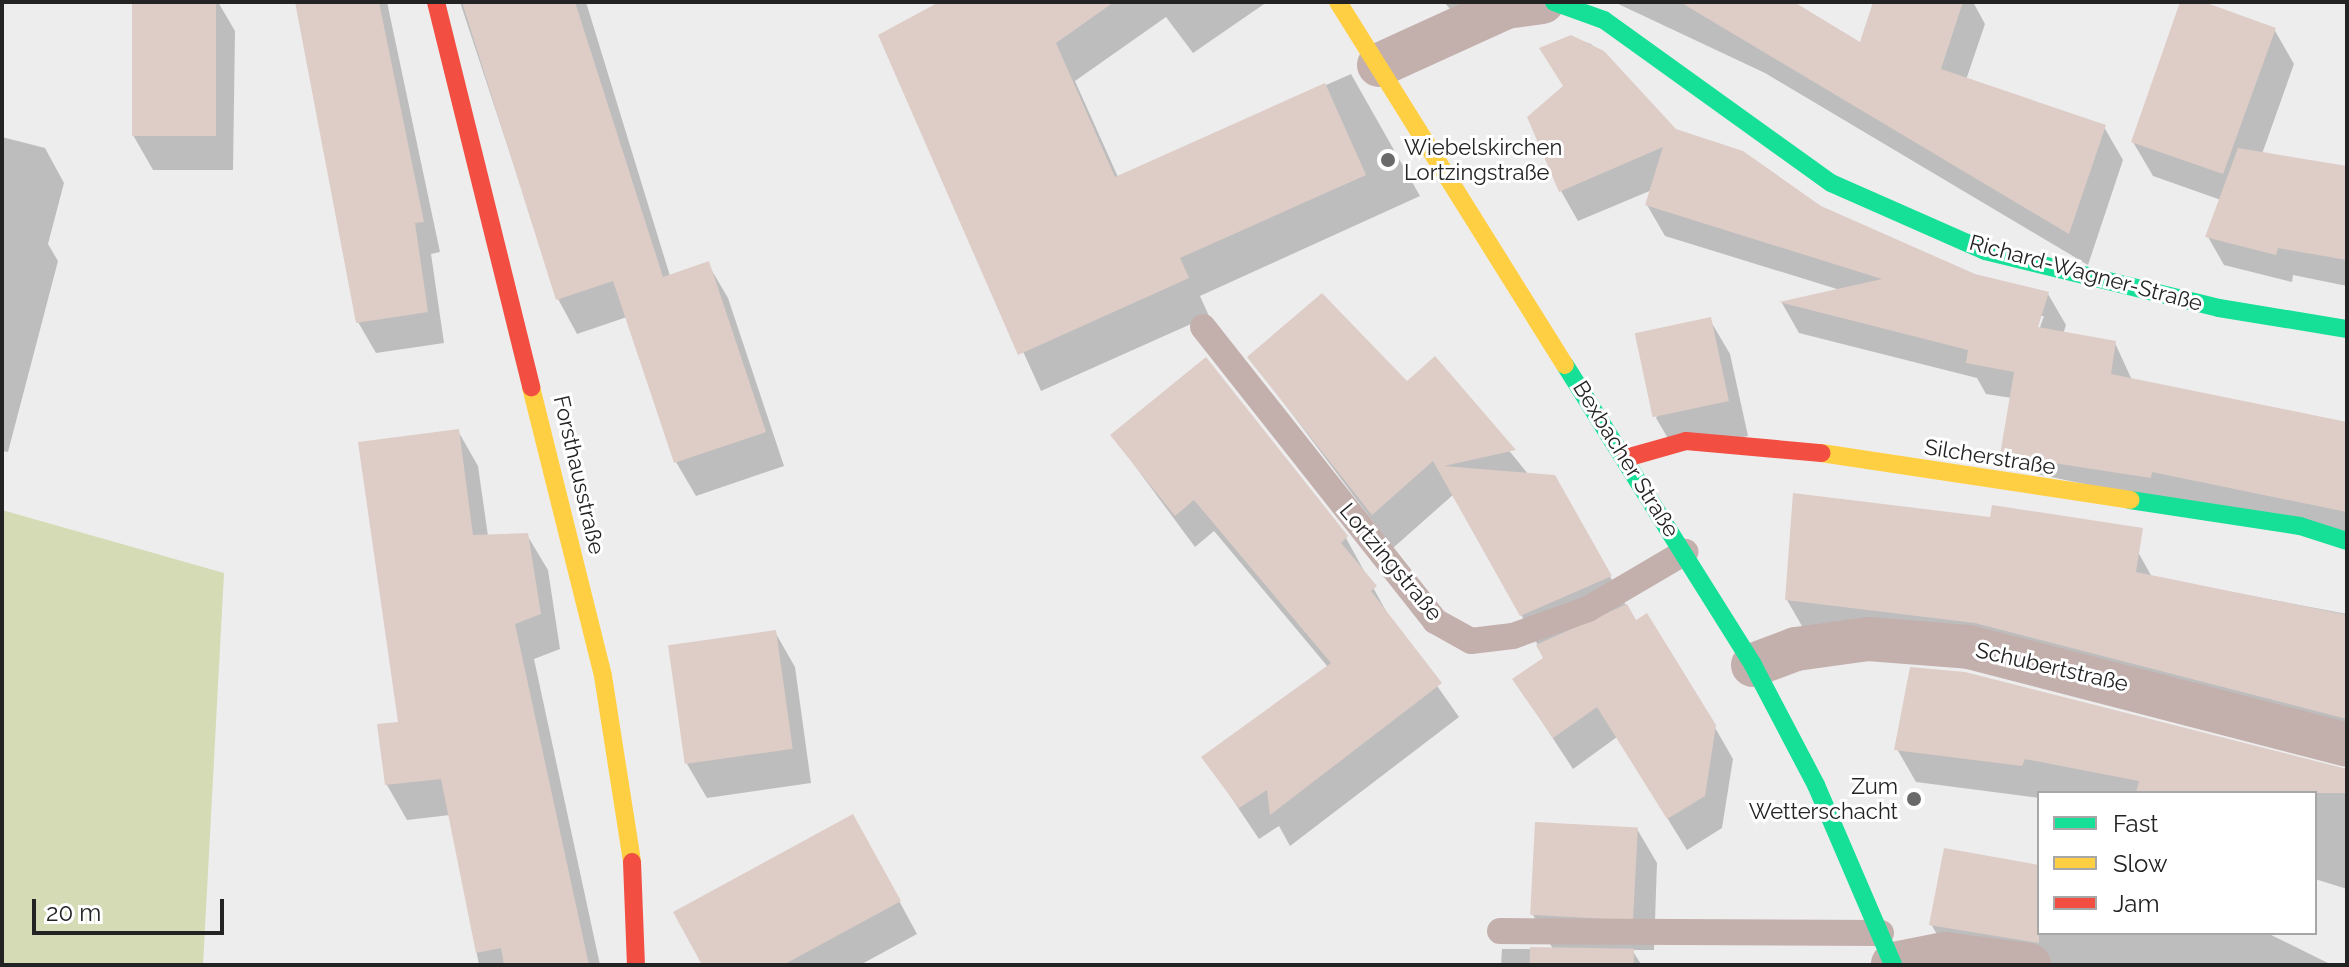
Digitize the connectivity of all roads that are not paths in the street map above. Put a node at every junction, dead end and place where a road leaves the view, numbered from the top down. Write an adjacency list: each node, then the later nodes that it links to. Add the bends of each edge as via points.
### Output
1 (436, 2): 15 (street, Forsthausstraße, via 603,676 635,879)
2 (1338, 2): 5 (street, Bexbacher Straße)
3 (1543, 2): 5 (street, via 1506,7)
4 (1554, 2): 7 (street, Richard-Wagner-Straße, via 1604,20 1831,183 1985,251 2219,308)
5 (1379, 65): 8 (street, Bexbacher Straße)
6 (1203, 327): 10 (lane, Lortzingstraße, via 1435,621 1471,641 1513,636 1588,609)
7 (2347, 329)
8 (1626, 458): 9 (street, Silcherstraße, via 1686,441 1752,443 2300,526); 10 (street, Bexbacher Straße)
9 (2347, 541)
10 (1685, 552): 11 (street, Bexbacher Straße)
11 (1753, 665): 12 (street, Schubertstraße, via 1796,649 1868,639 1969,647); 14 (street, Bexbacher Straße)
12 (2347, 745)
13 (1500, 931): 14 (lane)
14 (1889, 954): 16 (street, via 1945,954)
15 (636, 965)
16 (2029, 965)

